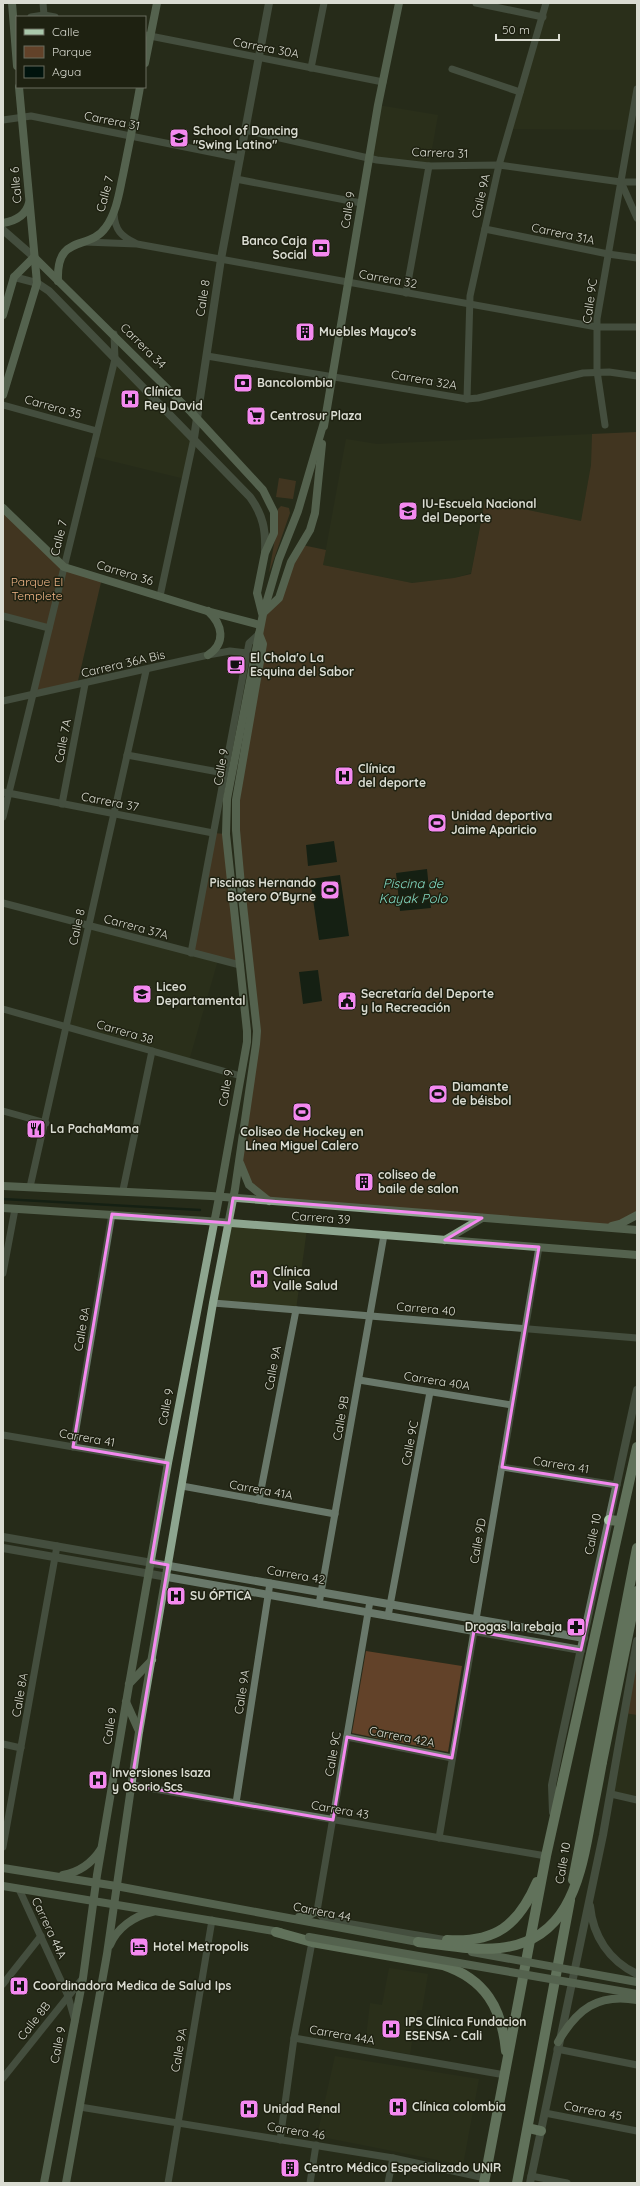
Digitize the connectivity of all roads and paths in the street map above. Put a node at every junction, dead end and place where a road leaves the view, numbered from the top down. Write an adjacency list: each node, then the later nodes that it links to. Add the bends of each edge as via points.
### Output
1 (12, 3): 13 (main road)
2 (43, 3): 9 (street)
3 (157, 3): 14 (main road)
4 (269, 3): 17 (street, Calle 8)
5 (324, 3): 18 (street)
6 (399, 3): 20 (main road, Calle 9)
7 (476, 3): 12 (street)
8 (546, 3): 12 (street, Calle 9A)
9 (44, 15): 10 (street); 11 (street)
10 (38, 16)
11 (50, 16)
12 (543, 17): 24 (street, Calle 9A)
13 (15, 19): 15 (main road)
14 (148, 36): 16 (main road); 17 (street, Carrera 30A)
15 (16, 42)
16 (146, 53)
17 (259, 58): 18 (street, Carrera 30A); 27 (street, Calle 8)
18 (311, 68): 20 (street, Carrera 30A)
19 (452, 69): 24 (street)
20 (383, 82): 30 (main road, Calle 9)
21 (19, 88): 25 (main road, Calle 6)
22 (140, 88): 28 (main road, Calle 7)
23 (637, 90): 34 (street, Calle 9C)
24 (520, 92): 31 (street, Calle 9A)
25 (21, 117): 26 (street, Carrera 31); 28 (street, Carrera 31, via 31,116); 36 (main road, Calle 6)
26 (3, 120)
27 (245, 130): 29 (street, Calle 8); 30 (street, Carrera 31)
28 (131, 136): 29 (street, Carrera 31); 38 (main road, Calle 7)
29 (240, 158): 33 (street, Calle 8)
30 (369, 158): 32 (street, Carrera 31); 37 (main road, Calle 9)
31 (499, 165): 32 (street, Carrera 31); 34 (street, Carrera 31); 41 (street, Calle 9A)
32 (429, 166): 53 (street)
33 (236, 179): 37 (street); 48 (street, Calle 8)
34 (621, 182): 35 (street, Carrera 31); 39 (street); 45 (street, Calle 9C)
35 (637, 182)
36 (30, 202): 40 (main road, via 17,219); 46 (main road, Calle 6)
37 (361, 203): 52 (main road, Calle 9)
38 (114, 214): 43 (main road, Calle 7, via 101,232); 44 (street, Carrera 32, via 118,231 123,237)
39 (637, 218)
40 (3, 223)
41 (485, 229): 45 (street, Carrera 31A); 54 (street, Calle 9A)
42 (3, 230): 46 (street, Carrera 34)
43 (80, 242): 44 (street, Carrera 32); 50 (main road, Calle 7, via 72,246 60,260)
44 (137, 244): 48 (street, Carrera 32)
45 (608, 254): 47 (street, Carrera 31A); 56 (street, Calle 9C)
46 (34, 257): 49 (main road); 50 (main road, Carrera 34); 51 (main road, Calle 6)
47 (637, 258)
48 (221, 259): 52 (street, Carrera 32); 59 (street, Calle 8)
49 (14, 278): 51 (street, Carrera 34); 55 (main road)
50 (58, 281): 58 (main road, Carrera 34)
51 (37, 283): 60 (street, Carrera 34, via 49,291); 64 (main road, Calle 6)
52 (348, 283): 53 (street, Carrera 32); 62 (main road, Calle 9)
53 (406, 293): 54 (street, Carrera 32)
54 (468, 304): 56 (street, Carrera 32); 65 (street, Calle 9A)
55 (3, 315)
56 (597, 327): 57 (street, Carrera 32); 61 (street, Calle 9C)
57 (637, 327)
58 (114, 334): 60 (street, Calle 7); 67 (main road, Carrera 34)
59 (207, 356): 62 (street, Carrera 32A); 67 (street, Calle 8)
60 (115, 359): 70 (street, Calle 7); 71 (street, Carrera 34)
61 (597, 371): 63 (street, Carrera 32A); 65 (street, Carrera 32A); 69 (street, Calle 9C)
62 (332, 376): 65 (street, Carrera 32A); 68 (main road, Calle 9)
63 (637, 376)
64 (3, 395)
65 (467, 399)
66 (3, 404): 70 (street, Carrera 35)
67 (197, 418): 71 (street, Calle 8); 73 (main road, Carrera 34, via 264,490 271,502 274,512 274,533)
68 (324, 422): 77 (main road, Calle 9, via 298,511 279,559); 77 (main road, Calle 9, via 315,513 310,530 291,562 278,598)
69 (605, 424)
70 (97, 431): 74 (street, Calle 7)
71 (194, 438): 73 (street, Carrera 34, via 259,509 266,533); 75 (street, Calle 8)
72 (3, 508): 74 (main road, Carrera 36)
73 (265, 553): 77 (main road, Carrera 34, via 257,593)
74 (64, 567): 75 (main road, Carrera 36); 80 (street, Calle 7)
75 (160, 596): 76 (main road, Carrera 36)
76 (207, 611): 79 (main road, Carrera 36); 83 (main road, via 218,623 221,635 217,647)
77 (263, 614): 79 (main road, Calle 9)
78 (3, 616): 80 (street)
79 (260, 625): 81 (main road, Calle 9)
80 (49, 628): 86 (street, Calle 7)
81 (259, 634): 82 (street, Calle 9, via 249,642); 95 (main road, Calle 9, via 263,644 236,800); 96 (main road, Calle 9, via 227,799 226,834)
82 (247, 653): 83 (street, Carrera 36A Bis, via 230,651); 89 (street, Calle 9)
83 (208, 655): 84 (street, Carrera 36A Bis)
84 (146, 671): 85 (street, Carrera 36A Bis); 88 (street, Calle 8)
85 (85, 684): 86 (street, Carrera 36A Bis); 91 (street, Calle 7A)
86 (33, 696): 87 (street, Carrera 36A Bis); 90 (street, Calle 7)
87 (3, 701)
88 (127, 755): 89 (street); 92 (street, Calle 8)
89 (224, 773): 94 (street, Calle 9)
90 (6, 793): 91 (street, Carrera 37); 93 (street, Calle 7)
91 (62, 804): 92 (street, Carrera 37)
92 (114, 814): 94 (street, Carrera 37); 98 (street, Calle 8)
93 (3, 817)
94 (213, 833): 99 (street, Calle 9)
95 (239, 870): 96 (main road); 107 (main road, Calle 9, via 257,1032)
96 (231, 880): 100 (main road, Calle 9)
97 (3, 903): 98 (street, Carrera 37A)
98 (89, 926): 99 (street, Carrera 37A); 102 (street, Calle 8)
99 (191, 953): 100 (street, Carrera 37A)
100 (240, 965): 104 (main road, Calle 9, via 247,1031)
101 (3, 1009): 102 (street, Carrera 38)
102 (67, 1027): 103 (street, Carrera 38); 106 (street, Calle 8)
103 (152, 1051): 104 (street, Carrera 38); 110 (street)
104 (241, 1076): 111 (main road, Calle 9)
105 (3, 1112): 106 (street)
106 (46, 1123): 109 (street, Calle 8)
107 (239, 1160): 112 (main road, Calle 9); 113 (main road, via 242,1173 249,1185)
108 (3, 1186): 109 (main road, Carrera 39)
109 (30, 1187): 110 (main road, Carrera 39)
110 (123, 1190): 111 (main road, Carrera 39)
111 (219, 1197): 112 (main road, Carrera 39); 119 (main road, Calle 9)
112 (234, 1198): 113 (main road, Carrera 39); 120 (main road, Calle 9)
113 (270, 1202): 118 (main road, Carrera 39)
114 (3, 1208): 115 (main road, Carrera 39)
115 (16, 1209): 116 (main road, Carrera 39); 127 (street)
116 (112, 1214): 119 (main road, Carrera 39); 138 (street, Calle 8A)
117 (637, 1215): 121 (main road, via 620,1224)
118 (482, 1218): 121 (main road, Carrera 39); 124 (main road)
119 (214, 1222): 120 (main road, Carrera 39); 140 (main road, Calle 9)
120 (228, 1223): 123 (main road, Carrera 39); 128 (main road, Calle 9)
121 (602, 1228): 122 (main road, Carrera 39)
122 (637, 1230)
123 (384, 1235): 124 (main road, Carrera 39); 130 (street, Calle 9B)
124 (445, 1240): 125 (main road, Carrera 39)
125 (539, 1247): 126 (main road, Carrera 39); 131 (street, Calle 9D)
126 (637, 1255)
127 (3, 1273)
128 (214, 1303): 129 (street, Carrera 40); 143 (main road, Calle 9)
129 (296, 1310): 130 (street, Carrera 40); 144 (street, Calle 9A)
130 (370, 1316): 131 (street, Carrera 40); 133 (street, Calle 9B)
131 (525, 1329): 132 (street, Carrera 40); 136 (street, Calle 9D)
132 (637, 1338)
133 (359, 1380): 135 (street, Carrera 40A); 145 (street, Calle 9B)
134 (637, 1390): 142 (street, Calle 10)
135 (430, 1392): 136 (street, Carrera 40A); 162 (street, Calle 9C)
136 (512, 1405): 141 (street, Calle 9D)
137 (3, 1435): 138 (street, Carrera 41)
138 (73, 1447): 140 (street, Carrera 41)
139 (637, 1447): 146 (main road, Calle 10)
140 (168, 1463): 152 (main road, Calle 9)
141 (502, 1467): 142 (street, Carrera 41); 165 (street, Calle 9D)
142 (617, 1485): 146 (street, Calle 10)
143 (182, 1486): 144 (street, Carrera 41A); 153 (main road, Calle 9)
144 (259, 1500): 145 (street, Carrera 41A)
145 (335, 1514): 158 (street, Calle 9B)
146 (614, 1520): 167 (street, Calle 10); 183 (main road, Calle 10)
147 (3, 1537): 148 (street, Carrera 42)
148 (57, 1546): 151 (street, Calle 8A); 152 (street, Carrera 42)
149 (3, 1548): 151 (street, Carrera 42)
150 (637, 1548): 224 (main road, Calle 10)
151 (55, 1557): 154 (street, Carrera 42); 176 (street, Calle 8A)
152 (151, 1562): 153 (street, Carrera 42); 154 (main road, Calle 9)
153 (168, 1566): 155 (main road, Calle 9); 156 (street, Carrera 42)
154 (149, 1573): 155 (street, Carrera 42); 171 (main road, Calle 9)
155 (166, 1577): 159 (street, Carrera 42); 170 (main road, Calle 9)
156 (270, 1583): 158 (street, Carrera 42); 159 (street, Calle 9A)
157 (637, 1590): 205 (main road, bridge, via 582,1866 576,1886 564,1909 550,1926 534,1938 501,1948)
158 (321, 1592): 160 (street, Carrera 42); 161 (street, Calle 9B)
159 (268, 1595): 161 (street, Carrera 42); 181 (street, Calle 9A)
160 (370, 1600): 162 (street, Carrera 42); 163 (street, Calle 9C)
161 (319, 1604): 163 (street, Carrera 42)
162 (390, 1604): 164 (street, Calle 9C); 165 (street, Carrera 42)
163 (368, 1612): 164 (street, Carrera 42); 174 (street, Calle 9C)
164 (388, 1616): 166 (street, Carrera 42)
165 (476, 1619): 166 (street, Calle 9D); 167 (street, Carrera 42)
166 (474, 1631): 169 (street, Carrera 42); 177 (street, Calle 9D)
167 (584, 1638): 169 (street, Calle 10)
168 (637, 1641): 179 (street)
169 (581, 1650): 183 (street, Calle 10, via 552,1785)
170 (152, 1660): 171 (main road); 173 (main road, Calle 9)
171 (128, 1685): 172 (main road, Calle 9)
172 (126, 1702): 173 (main road); 185 (main road, Calle 9)
173 (139, 1732): 178 (main road, Calle 9)
174 (346, 1737): 177 (street, Carrera 42A); 182 (street, Calle 9C)
175 (3, 1744): 176 (street)
176 (22, 1748): 186 (street, Calle 8A)
177 (452, 1758): 184 (street, Calle 9D)
178 (131, 1785): 181 (street, Carrera 43); 192 (main road, Calle 9)
179 (611, 1794): 180 (street); 194 (street)
180 (637, 1800)
181 (236, 1804): 182 (street, Carrera 43)
182 (333, 1820): 184 (street, Carrera 43); 198 (street, Calle 9C)
183 (554, 1824): 187 (main road, Calle 10)
184 (439, 1838): 187 (street, Carrera 43)
185 (102, 1846): 189 (main road, via 90,1863 81,1869 71,1874); 190 (main road, Calle 9)
186 (3, 1847)
187 (546, 1856): 204 (main road, via 528,1902 508,1925 482,1939); 217 (main road, Calle 10)
188 (3, 1868): 189 (main road, Carrera 44)
189 (50, 1876): 190 (main road, Carrera 44)
190 (96, 1883): 192 (main road, Carrera 44); 195 (main road, Calle 9)
191 (3, 1886): 193 (main road)
192 (116, 1886): 196 (main road, Calle 9); 199 (main road, Carrera 44)
193 (19, 1889): 195 (main road); 202 (street, Carrera 44A)
194 (590, 1895): 207 (street, via 591,1918 599,1939 616,1960); 216 (street)
195 (94, 1901): 196 (main road); 208 (main road, Calle 9)
196 (113, 1904): 197 (main road); 206 (main road, Calle 9)
197 (155, 1911): 200 (main road); 206 (main road, via 126,1924 117,1933)
198 (317, 1911): 199 (main road, via 306,1917); 204 (street, Carrera 44, via 328,1920)
199 (270, 1914): 205 (main road, Carrera 44)
200 (212, 1920): 201 (main road); 223 (street, Calle 9A)
201 (276, 1932): 203 (main road)
202 (42, 1936): 210 (street); 212 (street, Carrera 44A)
203 (310, 1939): 211 (main road, bridge); 215 (street); 217 (main road, via 443,1965 462,1973 484,1991 497,2011 504,2032)
204 (447, 1940)
205 (418, 1942): 209 (main road, Carrera 44, bridge)
206 (107, 1954): 221 (main road, Calle 9)
207 (637, 1974)
208 (83, 1978): 212 (street, Calle 8B); 214 (main road, Calle 9)
209 (637, 1982)
210 (3, 1984)
211 (637, 1994)
212 (68, 1996): 214 (street, Carrera 44A); 220 (street, Calle 8B)
213 (637, 2000): 216 (main road, via 617,1998 594,2004 574,2017)
214 (75, 2022): 232 (main road, Calle 9)
215 (294, 2038): 219 (street, Carrera 44A); 227 (street)
216 (558, 2045): 218 (street); 222 (street)
217 (507, 2061): 219 (main road, Calle 10)
218 (637, 2065)
219 (505, 2075): 231 (main road, Calle 10)
220 (3, 2078)
221 (80, 2107): 223 (street, Carrera 46); 233 (main road, Calle 9)
222 (545, 2113): 225 (street); 226 (street, Carrera 45)
223 (178, 2123): 227 (street, Carrera 46); 234 (street, Calle 9A)
224 (528, 2128): 225 (main road); 237 (main road, Calle 10)
225 (541, 2131): 230 (street)
226 (637, 2131)
227 (280, 2140): 228 (street, Carrera 46)
228 (316, 2145): 229 (street, Carrera 46); 235 (street)
229 (393, 2158): 231 (street, Carrera 46); 236 (street)
230 (531, 2180): 238 (street)
231 (484, 2181)
232 (44, 2183)
233 (66, 2183)
234 (168, 2183)
235 (310, 2183)
236 (388, 2183)
237 (517, 2183)
238 (567, 2183)

